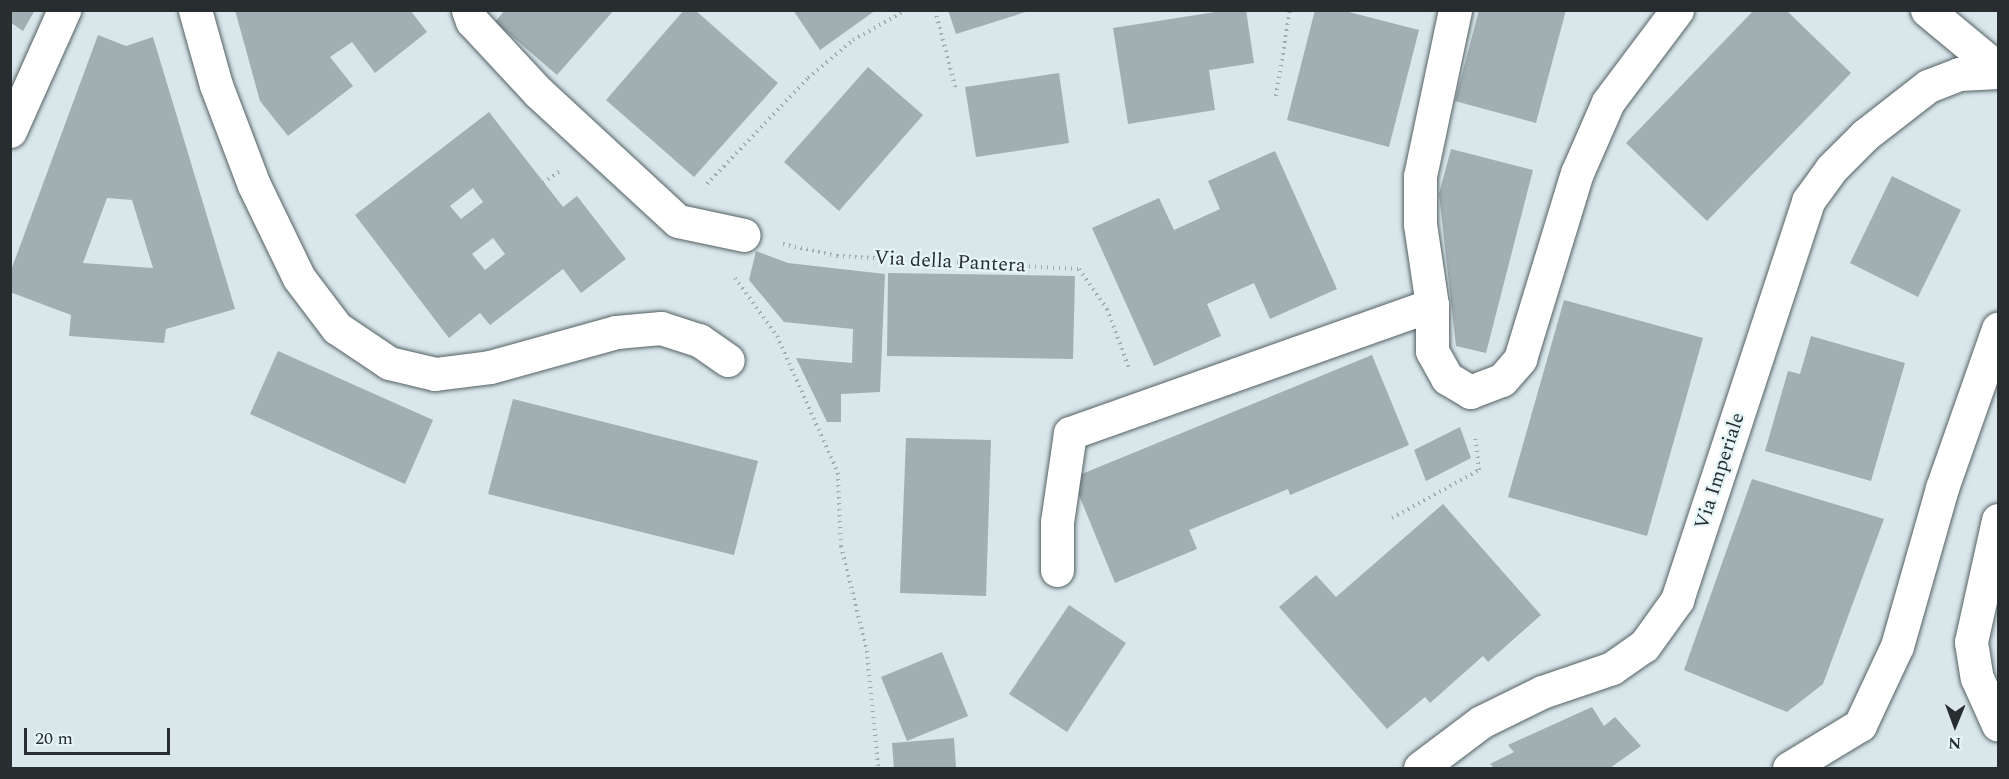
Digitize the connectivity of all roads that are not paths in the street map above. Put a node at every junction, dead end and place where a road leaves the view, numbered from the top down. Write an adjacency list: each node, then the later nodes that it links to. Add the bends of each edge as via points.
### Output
1 (64, 10): 9 (street)
2 (195, 10): 13 (street, via 216,86 254,185 299,278 337,328 389,363 435,374 490,367 616,332 661,328 699,340)
3 (468, 10): 10 (street, via 472,21 538,92 675,218)
4 (1455, 10): 11 (street, via 1420,176 1420,224)
5 (1677, 10): 11 (street, via 1608,102 1577,173 1520,359 1502,380 1470,392 1446,378 1432,351)
6 (1927, 11): 7 (street, Via Imperiale); 8 (street, Via Imperiale, via 1942,56)
7 (1998, 70): 8 (street, Via Imperiale, via 1959,74)
8 (1928, 86): 17 (street, Via Imperiale, via 1865,135 1831,169 1808,201 1677,600 1644,646 1612,668 1542,692 1481,722)
9 (10, 131)
10 (744, 235)
11 (1431, 305): 15 (street, via 1070,433 1058,522)
12 (1998, 329): 18 (street, via 1942,488 1897,646 1860,725)
13 (728, 360)
14 (1998, 520): 16 (street, via 1971,642 1977,678)
15 (1057, 570)
16 (1998, 725)
17 (1420, 768)
18 (1789, 768)

